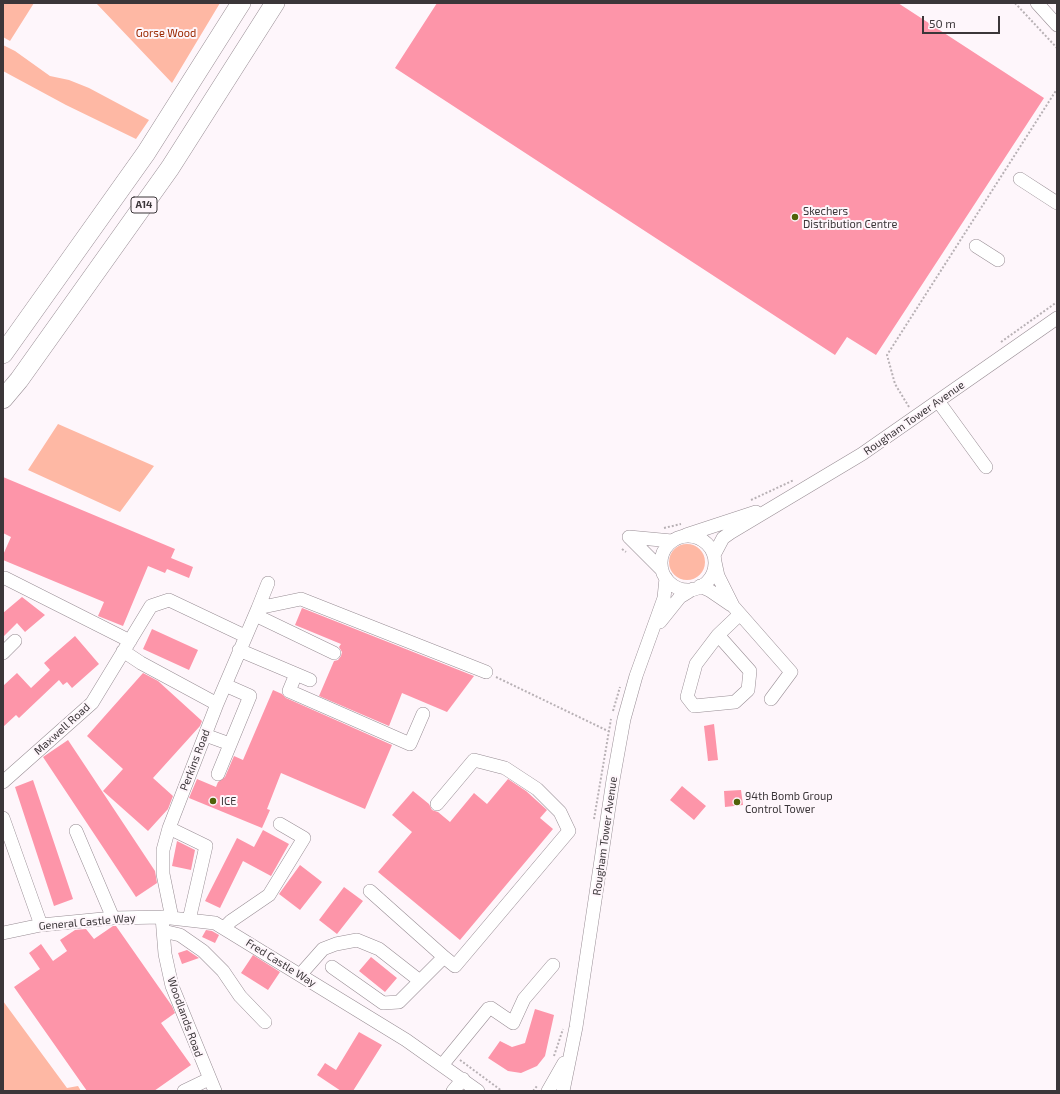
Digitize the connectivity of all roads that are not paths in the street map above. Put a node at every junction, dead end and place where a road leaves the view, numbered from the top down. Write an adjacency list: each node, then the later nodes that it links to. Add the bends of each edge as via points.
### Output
1 (241, 3): 10 (highway, A14, via 146,153)
2 (274, 3): 11 (highway, A14, via 170,168)
3 (1037, 3): 4 (street)
4 (1057, 25)
5 (1020, 179): 6 (street)
6 (1057, 204)
7 (976, 246): 8 (street)
8 (998, 260)
9 (1057, 318): 12 (street, Rougham Tower Avenue)
10 (3, 354)
11 (3, 399)
12 (938, 401): 13 (street); 14 (street, Rougham Tower Avenue, via 862,454)
13 (986, 467)
14 (766, 510): 15 (street, Rougham Tower Avenue); 16 (street, Rougham Tower Avenue, via 724,538)
15 (680, 534): 16 (street, via 699,538 710,548); 17 (street, via 662,554); 17 (street, via 629,537)
16 (714, 558): 20 (street, via 711,576); 21 (street, via 718,576)
17 (664, 574): 20 (street, via 678,588); 23 (street, Rougham Tower Avenue, via 664,598)
18 (5, 578): 27 (street)
19 (268, 583): 22 (street, Perkins Road)
20 (696, 588): 21 (street, via 709,590); 23 (street, Rougham Tower Avenue, via 680,596)
21 (736, 611): 24 (street); 35 (street, via 791,672)
22 (256, 612): 25 (street, Perkins Road); 30 (street); 31 (street, via 300,599)
23 (655, 627): 63 (street, Rougham Tower Avenue, via 636,676 624,720 579,1014)
24 (718, 635): 24 (street, via 696,664 687,697 694,706 735,702 748,690 750,671)
25 (245, 636): 27 (street, Maxwell Road, via 168,600 151,606); 28 (street, Perkins Road)
26 (15, 641): 29 (street)
27 (126, 646): 36 (street, via 141,663); 41 (street, Maxwell Road, via 92,703)
28 (240, 650): 32 (street); 34 (street, Perkins Road)
29 (3, 653)
30 (334, 653)
31 (486, 672)
32 (296, 674): 33 (street); 37 (street, via 288,691 410,744)
33 (310, 680)
34 (225, 686): 36 (street, Perkins Road); 39 (street, via 250,696)
35 (771, 699)
36 (217, 704): 38 (street, Perkins Road)
37 (423, 714)
38 (205, 735): 39 (street); 45 (street, Perkins Road)
39 (230, 744): 40 (street)
40 (218, 774)
41 (3, 782)
42 (437, 804): 55 (street, via 474,760 505,768 538,789 560,812 569,831 456,966)
43 (3, 818): 51 (street)
44 (280, 824): 52 (street, via 304,838 269,895)
45 (170, 828): 49 (street, Perkins Road, via 164,850 163,874); 50 (street, via 206,846)
46 (76, 831): 48 (street)
47 (370, 891): 55 (street)
48 (112, 918): 49 (street, General Castle Way); 51 (street, General Castle Way)
49 (167, 918): 50 (street, Fred Castle Way); 54 (street, Woodlands Road)
50 (190, 920): 52 (street, Fred Castle Way, via 215,923)
51 (41, 925): 53 (street, General Castle Way)
52 (224, 928): 58 (street, Fred Castle Way)
53 (4, 931)
54 (163, 931): 61 (street, via 180,935 203,951); 66 (street, Woodlands Road, via 172,986)
55 (444, 957): 59 (street)
56 (553, 964): 64 (street, via 524,999 514,1023 489,1008)
57 (332, 967): 60 (street)
58 (300, 975): 59 (street, via 323,949 357,940 379,949); 62 (street, Fred Castle Way)
59 (420, 981): 60 (street, via 399,1002)
60 (383, 1003): 62 (street)
61 (265, 1022)
62 (377, 1023): 64 (street, Fred Castle Way)
63 (571, 1049): 70 (street, Rougham Tower Avenue); 71 (street, Rougham Tower Avenue)
64 (443, 1064): 65 (street, Fred Castle Way)
65 (463, 1079): 68 (street); 69 (street, Fred Castle Way)
66 (212, 1085): 67 (street)
67 (184, 1091)
68 (453, 1091)
69 (478, 1091)
70 (548, 1091)
71 (563, 1091)

